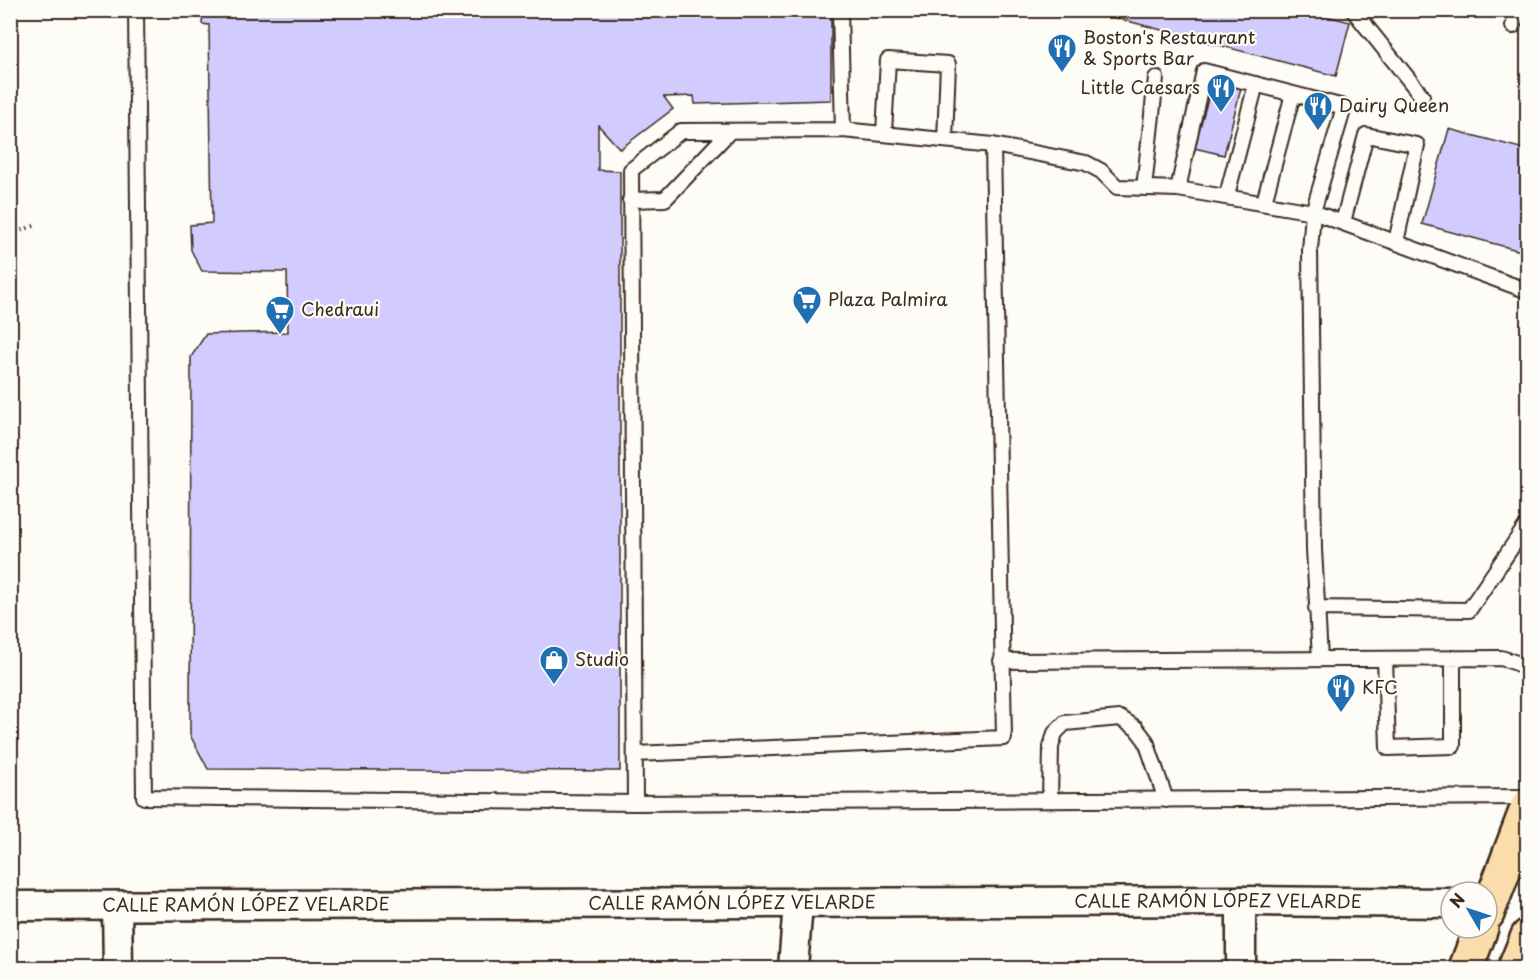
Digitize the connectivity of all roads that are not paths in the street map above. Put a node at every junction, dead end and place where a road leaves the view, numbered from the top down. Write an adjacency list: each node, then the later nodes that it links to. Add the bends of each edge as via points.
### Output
1 (136, 10): 35 (lane, via 144,797)
2 (840, 10): 10 (lane)
3 (1353, 10): 9 (lane)
4 (1519, 10): 5 (lane)
5 (1513, 26)
6 (1156, 78): 15 (lane)
7 (1256, 84): 8 (lane); 16 (lane, via 1204,71); 17 (lane)
8 (1293, 94): 19 (lane); 20 (lane, via 1344,107)
9 (1422, 96)
10 (843, 130): 11 (lane); 12 (lane)
11 (730, 131): 18 (lane, via 665,199); 18 (lane, via 681,131 631,170)
12 (884, 133): 13 (lane); 13 (lane, via 888,60 948,64)
13 (945, 140): 14 (lane)
14 (993, 145): 15 (lane, via 1086,163 1117,187); 29 (lane)
15 (1143, 188): 16 (lane)
16 (1178, 189): 17 (lane)
17 (1227, 195): 19 (lane)
18 (630, 200): 31 (lane)
19 (1264, 202): 20 (lane)
20 (1313, 212): 21 (lane); 25 (lane, via 1310,251)
21 (1343, 222): 22 (lane); 22 (lane, via 1365,135 1417,145)
22 (1396, 242): 23 (lane)
23 (1527, 291)
24 (1527, 523): 25 (lane, via 1469,610)
25 (1316, 608): 27 (lane)
26 (1453, 658): 28 (lane); 28 (lane, via 1453,746 1388,748); 30 (lane, via 1501,658)
27 (1320, 659): 28 (lane); 29 (lane)
28 (1385, 659)
29 (1001, 661): 31 (lane, via 1004,738)
30 (1527, 671)
31 (635, 754): 35 (lane)
32 (1527, 797): 34 (lane)
33 (1050, 800): 34 (lane); 34 (lane, via 1055,733 1065,723 1120,718 1146,741); 35 (lane)
34 (1166, 800)
35 (635, 803)
36 (1527, 806): 37 (main road)
37 (1499, 880)
38 (1242, 901): 39 (street, CALLE RAMÓN LÓPEZ VELARDE); 40 (street, CALLE RAMÓN LÓPEZ VELARDE); 47 (street)
39 (798, 903): 42 (street, CALLE RAMÓN LÓPEZ VELARDE); 46 (street)
40 (1439, 903)
41 (10, 906): 42 (street, CALLE RAMÓN LÓPEZ VELARDE)
42 (117, 906): 45 (street)
43 (1527, 936): 49 (main road)
44 (1477, 940): 48 (main road)
45 (118, 969)
46 (793, 969)
47 (1241, 969)
48 (1466, 969)
49 (1515, 969)

